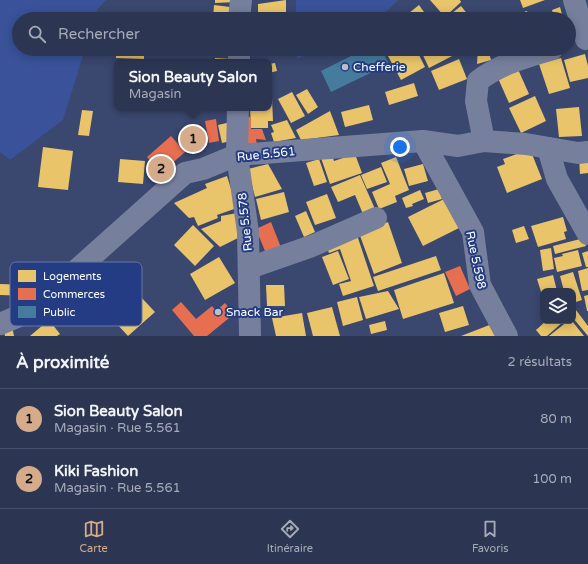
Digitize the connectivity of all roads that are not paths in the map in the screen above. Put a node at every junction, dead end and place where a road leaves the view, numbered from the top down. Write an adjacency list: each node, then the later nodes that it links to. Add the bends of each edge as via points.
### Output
1 (241, 0): 3 (street)
2 (574, 0): 4 (street)
3 (240, 12)
4 (581, 40)
5 (530, 56): 8 (street, via 492,70 478,81 476,100)
6 (238, 111): 11 (street, Rue 5.578)
7 (423, 141): 8 (street, Rue 5.561, via 458,146); 11 (street, Rue 5.561); 19 (street, Rue 5.598, via 473,232 480,285)
8 (484, 141): 9 (street, Rue 5.561)
9 (548, 148): 10 (street, Rue 5.561); 13 (street, via 557,178)
10 (588, 152)
11 (237, 155): 14 (street, Rue 5.561, via 203,169 185,173); 15 (street, Rue 5.578, via 248,232)
12 (376, 218): 15 (street, via 312,246)
13 (588, 234)
14 (85, 262)
15 (249, 268): 18 (street, Rue 5.578)
16 (10, 320): 17 (street, Rue 5.561)
17 (0, 324)
18 (250, 336)
19 (507, 336)

